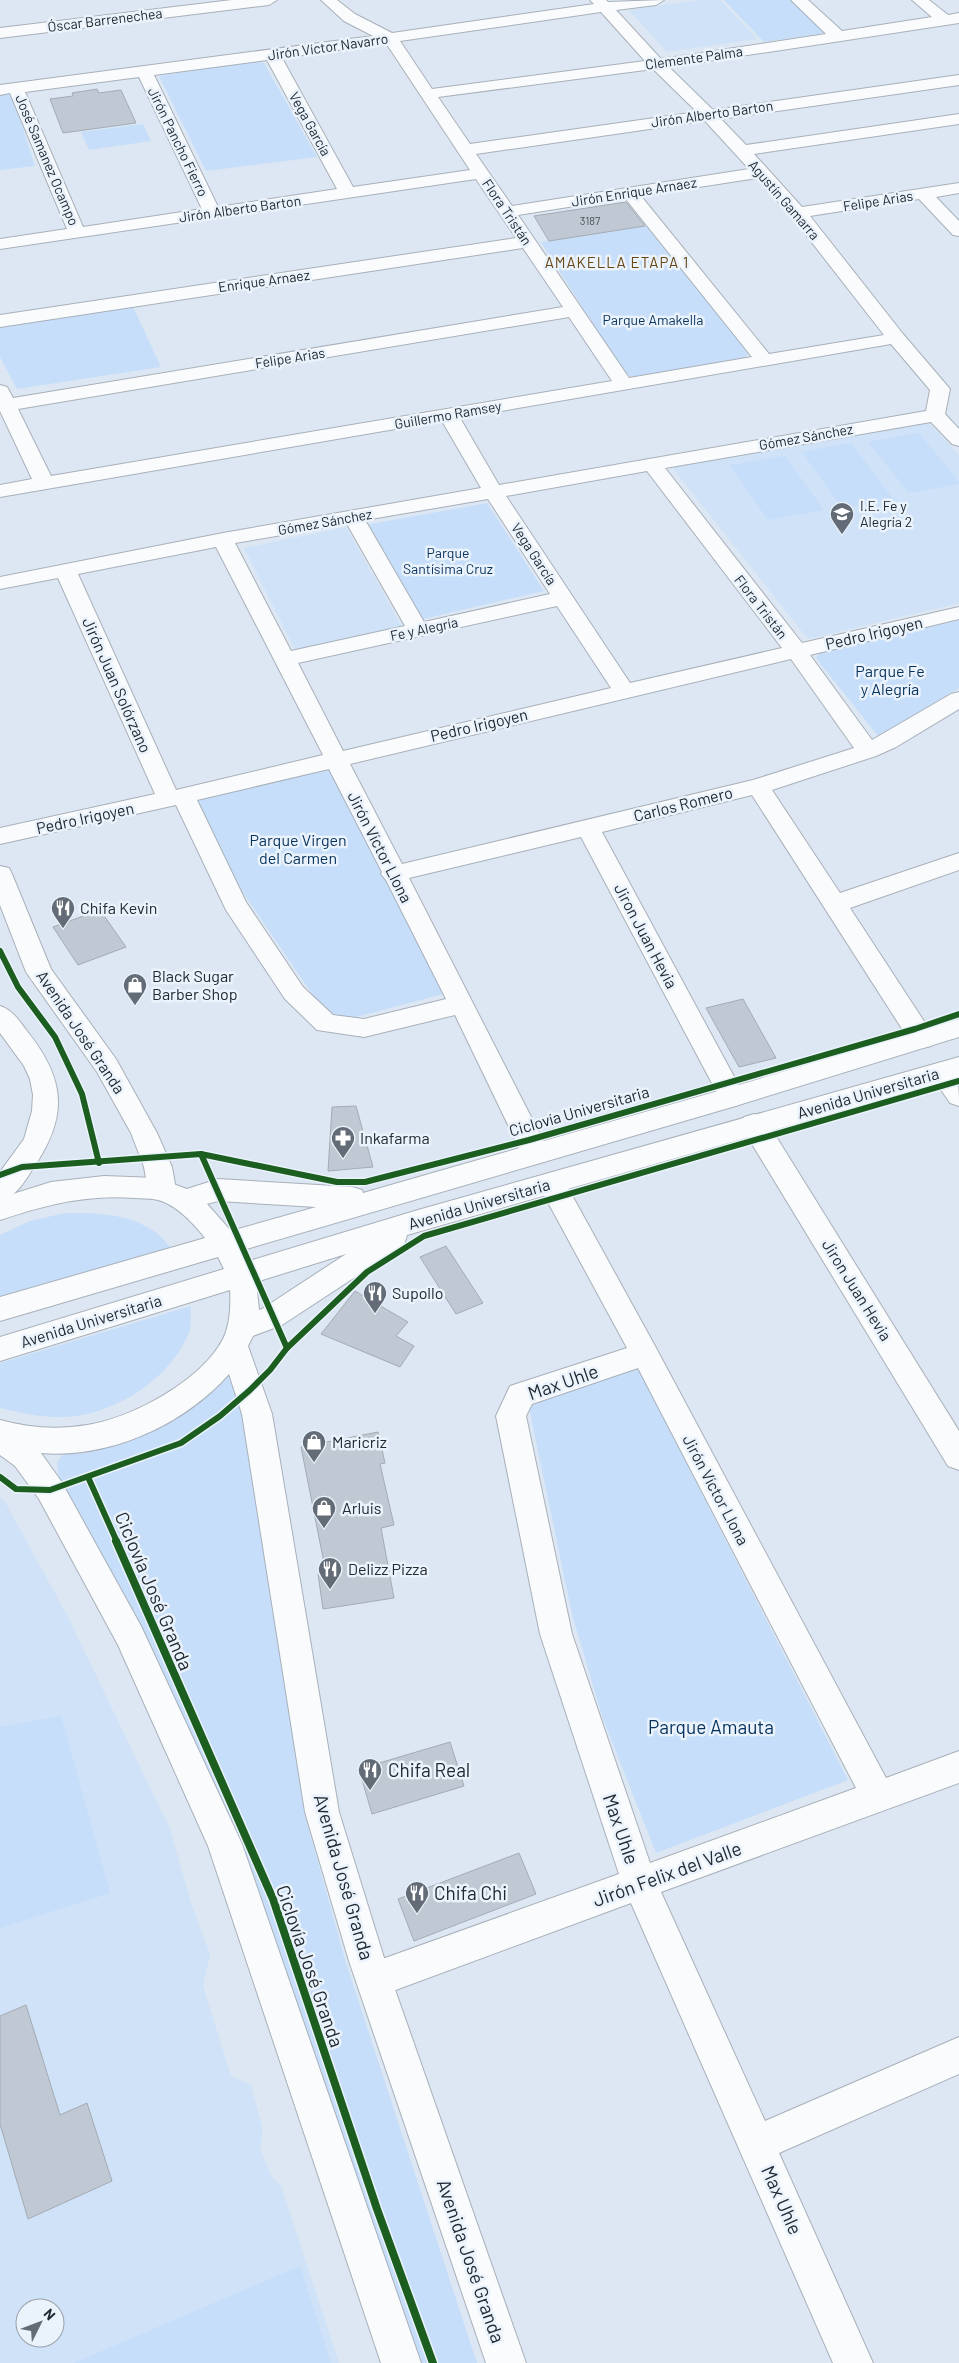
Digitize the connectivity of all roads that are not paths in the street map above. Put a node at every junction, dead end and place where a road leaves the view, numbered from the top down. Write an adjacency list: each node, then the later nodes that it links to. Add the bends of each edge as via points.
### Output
1 (269, 0): 6 (street, Óscar Barrenechea)
2 (329, 0): 11 (street, via 354,20)
3 (656, 0): 7 (street, Jirón Víctor Navarro)
4 (800, 0): 10 (street)
5 (920, 0): 8 (street)
6 (223, 3): 9 (street, Óscar Barrenechea)
7 (602, 3): 11 (street, Jirón Víctor Navarro); 13 (street, Agustín Gamarra)
8 (952, 19): 10 (street, Clemente Palma)
9 (0, 33)
10 (838, 36): 13 (street, Clemente Palma)
11 (390, 38): 12 (street, Jirón Víctor Navarro); 17 (street, Flora Tristán)
12 (272, 55): 14 (street, Jirón Víctor Navarro); 26 (street, Vega García)
13 (657, 64): 17 (street, Clemente Palma); 18 (street, Agustín Gamarra)
14 (144, 71): 16 (street, Jirón Víctor Navarro); 29 (street, Jirón Pancho Fierro)
15 (959, 80): 18 (street, Jirón Alberto Barton)
16 (8, 89): 32 (street, José Samanez Ocampo)
17 (428, 94): 20 (street, Flora Tristán)
18 (709, 115): 20 (street, Jirón Alberto Barton); 21 (street, Agustín Gamarra)
19 (959, 119): 21 (street)
20 (466, 150): 23 (street, Flora Tristán)
21 (742, 151): 22 (street, Agustín Gamarra)
22 (760, 172): 25 (street, Jirón Enrique Arnaez); 30 (street, Agustín Gamarra)
23 (481, 173): 26 (street, Jirón Alberto Barton); 28 (street, Flora Tristán)
24 (959, 188): 27 (street, Felipe Arias)
25 (629, 192): 28 (street, Jirón Enrique Arnaez); 38 (street)
26 (348, 193): 29 (street, Jirón Alberto Barton)
27 (923, 194): 30 (street, Felipe Arias); 31 (street)
28 (507, 212): 33 (street, Flora Tristán)
29 (213, 213): 32 (street, Jirón Alberto Barton)
30 (798, 213): 37 (street, Agustín Gamarra)
31 (959, 232)
32 (77, 233): 34 (street, Jirón Alberto Barton)
33 (527, 242): 35 (street, Flora Tristán); 36 (street, Enrique Arnaez)
34 (0, 244)
35 (574, 311): 39 (street, Flora Tristán); 41 (street, Felipe Arias)
36 (0, 320)
37 (896, 338): 38 (street, Guillermo Ramsey); 40 (street, Agustín Gamarra)
38 (765, 361): 39 (street, Guillermo Ramsey)
39 (624, 385): 42 (street, Guillermo Ramsey)
40 (950, 387): 43 (street, Agustín Gamarra)
41 (3, 398): 46 (street)
42 (448, 415): 46 (street, Guillermo Ramsey); 48 (street, Vega García)
43 (935, 415): 44 (street); 45 (street, Gómez Sánchez)
44 (959, 440)
45 (652, 464): 48 (street, Gómez Sánchez); 56 (street, Flora Tristán)
46 (44, 483): 47 (street, Guillermo Ramsey)
47 (0, 491)
48 (494, 493): 50 (street, Gómez Sánchez); 53 (street, Vega García)
49 (357, 524): 55 (street)
50 (223, 539): 51 (street, Gómez Sánchez); 57 (street, Jirón Víctor Llona)
51 (66, 570): 52 (street, Gómez Sánchez); 63 (street, Jirón Juan Solórzano)
52 (0, 583)
53 (563, 598): 55 (street, Fe y Alegría); 58 (street, Vega García)
54 (959, 613): 56 (street, Pedro Irigoyen)
55 (418, 630): 57 (street, Fe y Alegría)
56 (796, 651): 58 (street, Pedro Irigoyen); 60 (street, Flora Tristán)
57 (284, 659): 61 (street, Jirón Víctor Llona)
58 (624, 691): 61 (street, Pedro Irigoyen)
59 (959, 699): 60 (street, Carlos Romero)
60 (868, 751): 62 (street, Carlos Romero)
61 (334, 758): 63 (street, Pedro Irigoyen); 68 (street, Jirón Víctor Llona)
62 (758, 786): 64 (street, Carlos Romero); 69 (street)
63 (176, 798): 65 (street, Pedro Irigoyen); 70 (street, Jirón Juan Solórzano, via 235,904 294,993 326,1022 364,1028)
64 (588, 828): 68 (street, Carlos Romero); 75 (street, Jiron Juan Hevia)
65 (0, 836)
66 (959, 861): 69 (street)
67 (0, 874): 81 (street, Avenida José Granda, via 39,972 107,1066 144,1133)
68 (393, 874): 70 (street, Jirón Víctor Llona)
69 (835, 904): 73 (street)
70 (462, 1004): 78 (street, Jirón Víctor Llona)
71 (0, 1015): 80 (street, via 43,1077 48,1102 45,1124 22,1167)
72 (959, 1028): 73 (street, Avenida Universitaria)
73 (922, 1039): 75 (street, Avenida Universitaria)
74 (951, 1069): 76 (street); 77 (street, Avenida Universitaria)
75 (732, 1096): 78 (street, Avenida Universitaria)
76 (959, 1096)
77 (754, 1124): 79 (street, Avenida Universitaria); 93 (street, Jiron Juan Hevia)
78 (536, 1154): 82 (street, Avenida Universitaria)
79 (552, 1184): 84 (street, Avenida Universitaria); 90 (street, Jirón Víctor Llona)
80 (0, 1191)
81 (173, 1196): 82 (street, via 218,1190); 83 (street, via 98,1186 29,1197); 85 (street, via 209,1223)
82 (373, 1199): 85 (street, Avenida Universitaria)
83 (0, 1209)
84 (418, 1221): 86 (street, Avenida Universitaria); 88 (street)
85 (225, 1243): 86 (street); 87 (street, Avenida Universitaria)
86 (240, 1274): 88 (street, via 245,1300); 89 (street, Avenida Universitaria)
87 (0, 1309)
88 (237, 1337): 91 (street, via 221,1364 186,1395 131,1427 58,1441); 97 (street, Avenida José Granda, via 257,1414 322,1812)
89 (0, 1349)
90 (645, 1354): 95 (street, Jirón Víctor Llona); 96 (street, Max Uhle, via 520,1395 511,1416 556,1634)
91 (0, 1433)
92 (0, 1439): 100 (street, via 26,1457 50,1490 130,1636 225,1844)
93 (959, 1456)
94 (959, 1767): 95 (street, Jirón Felix del Valle)
95 (878, 1797): 96 (street, Jirón Felix del Valle)
96 (640, 1884): 97 (street, Jirón Felix del Valle); 99 (street, Max Uhle)
97 (374, 1980): 101 (street, Avenida José Granda)
98 (959, 2054): 99 (street)
99 (757, 2144): 102 (street, Max Uhle)
100 (401, 2363)
101 (506, 2363)
102 (853, 2363)

